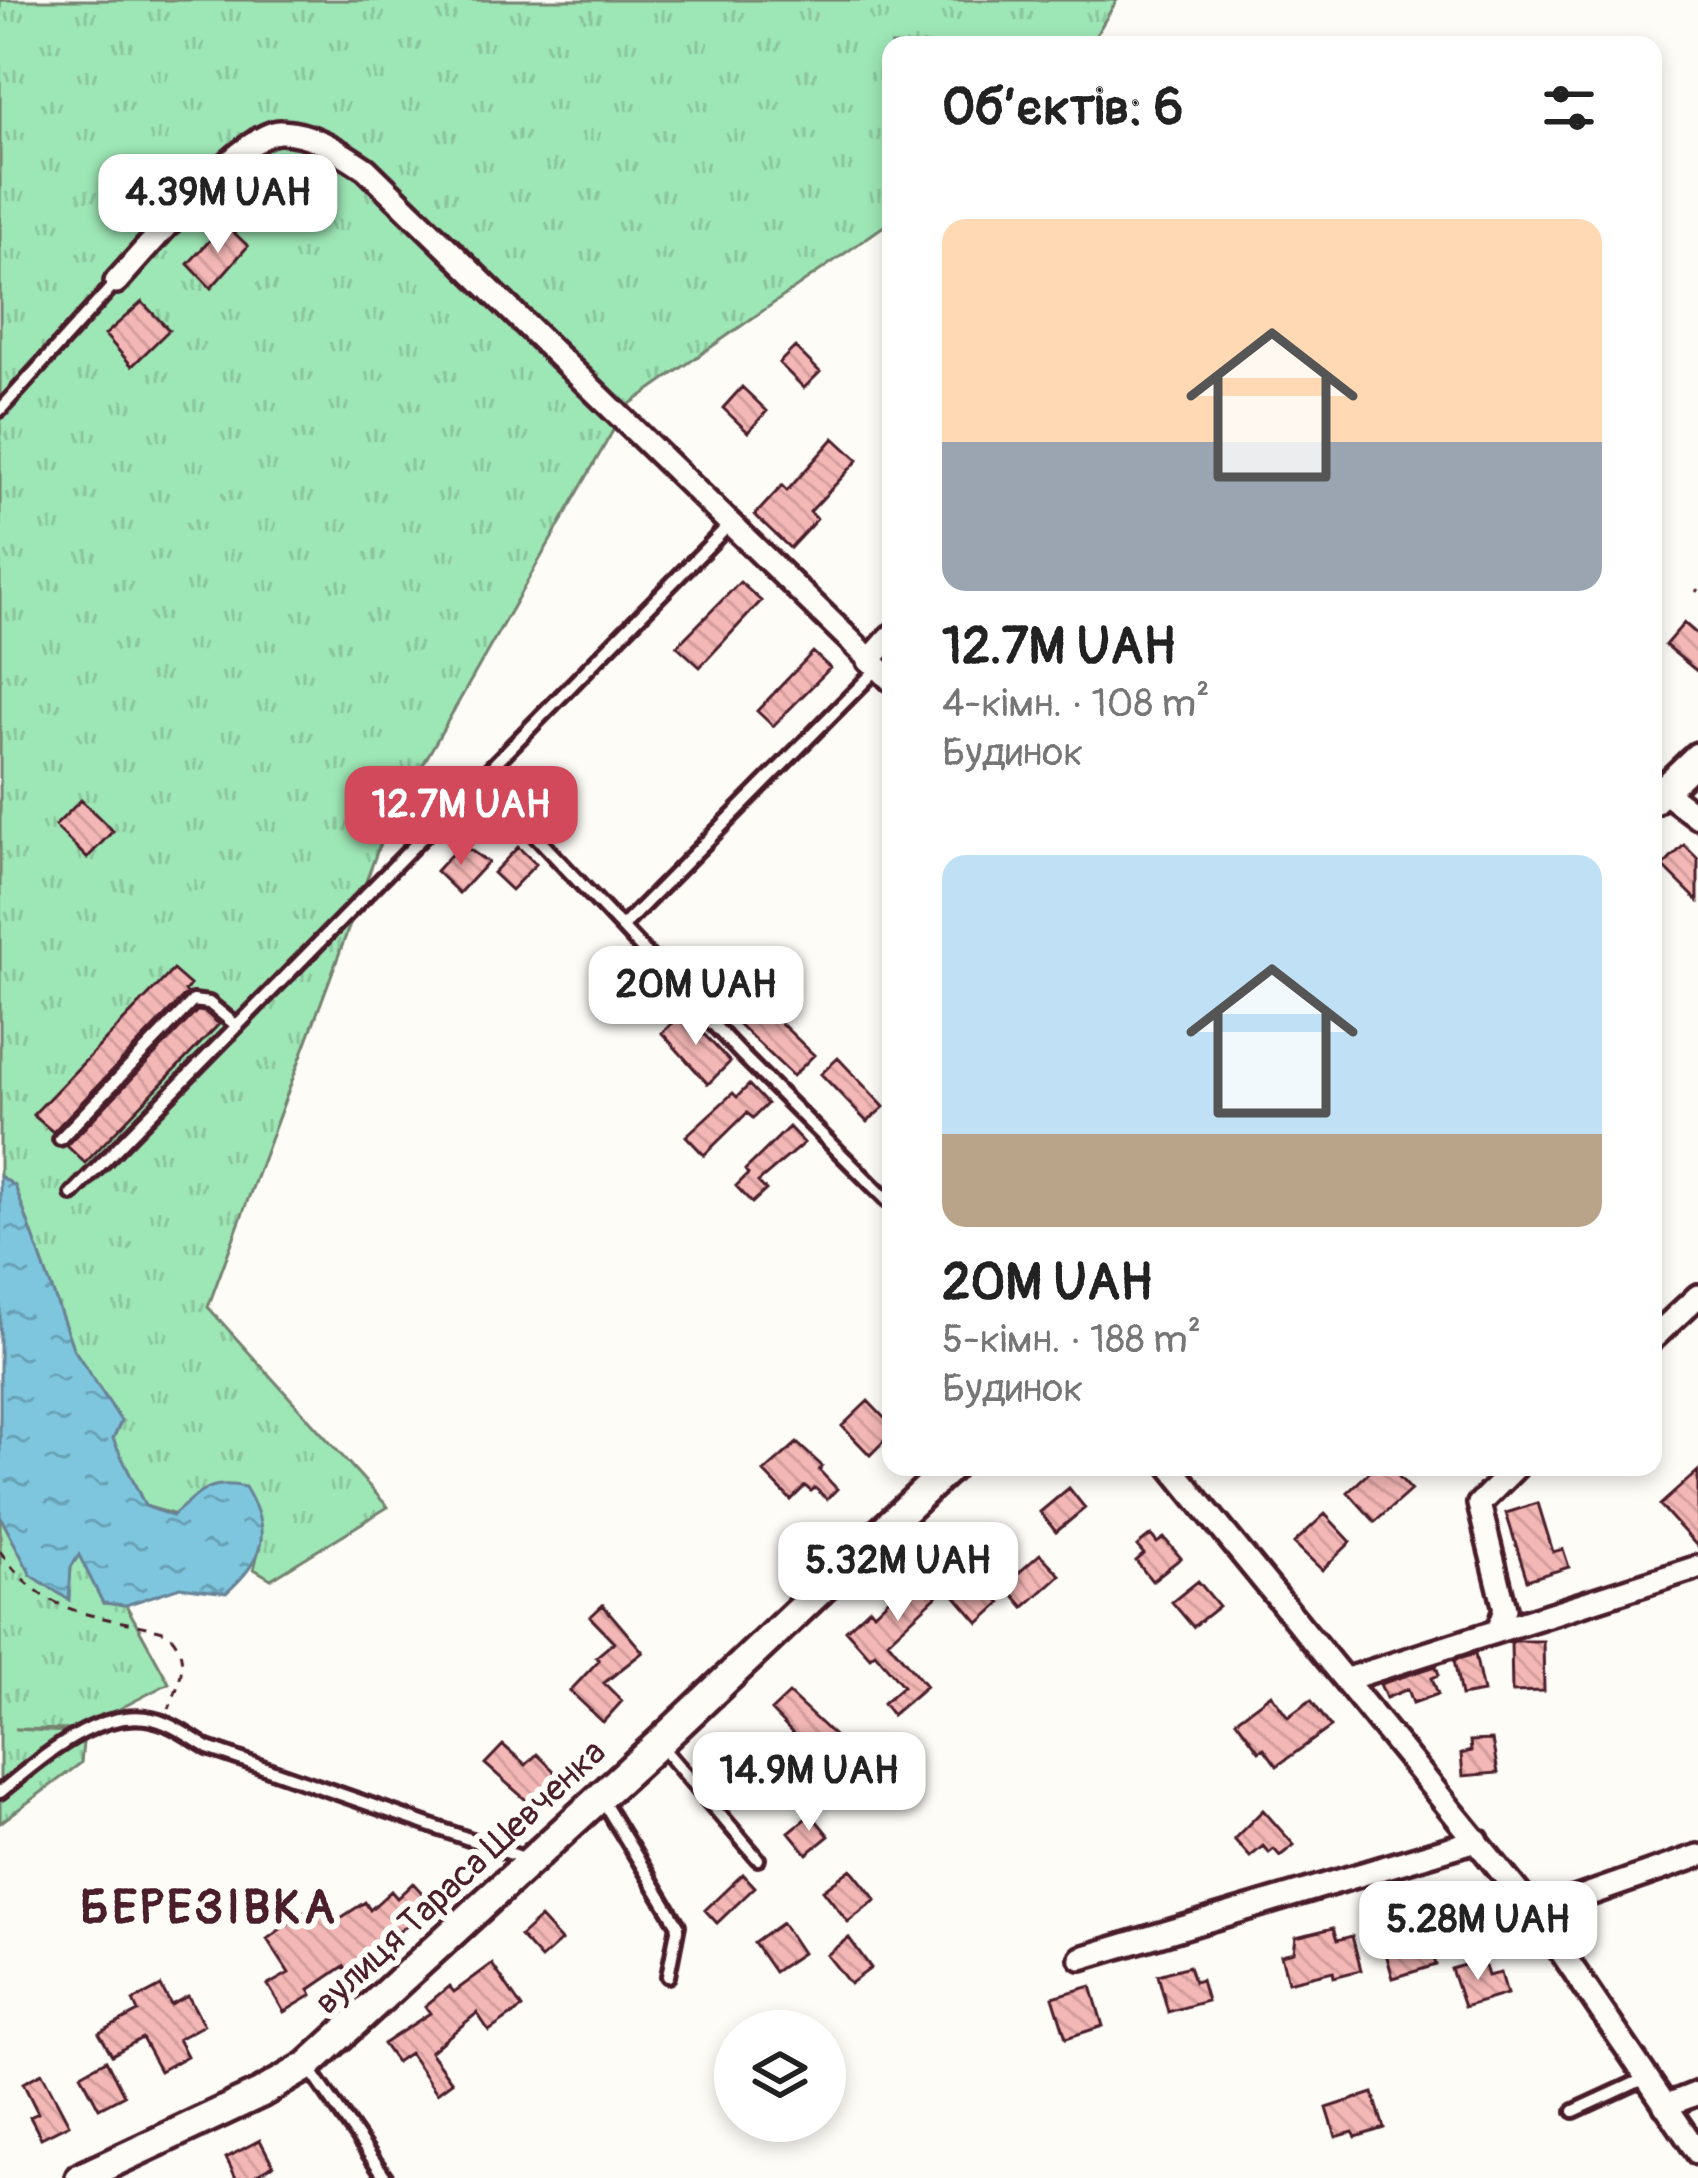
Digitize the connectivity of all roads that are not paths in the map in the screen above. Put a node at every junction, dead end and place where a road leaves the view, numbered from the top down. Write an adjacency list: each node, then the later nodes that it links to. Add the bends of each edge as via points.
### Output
1 (116, 282): 2 (lane); 3 (street, via 207,182 265,134 310,137 367,170)
2 (0, 410)
3 (729, 525): 4 (street); 6 (lane)
4 (879, 670): 10 (lane)
5 (1698, 757): 7 (street)
6 (481, 778): 10 (lane); 11 (lane)
7 (1662, 791)
8 (1662, 797): 9 (street)
9 (1698, 817)
10 (622, 927): 14 (lane)
11 (237, 1026): 12 (lane, via 194,1001); 13 (lane)
12 (60, 1139)
13 (72, 1194)
14 (882, 1195)
15 (1698, 1295): 16 (street)
16 (1662, 1329)
17 (941, 1476): 23 (street, вулиця Тараса Шевченка)
18 (1178, 1476): 22 (street)
19 (1507, 1476): 21 (street, via 1479,1504 1505,1604)
20 (1698, 1567): 21 (street)
21 (1499, 1628): 22 (street)
22 (1347, 1679): 26 (street)
23 (659, 1743): 25 (street, вулиця Тараса Шевченка); 28 (lane)
24 (0, 1792): 29 (lane, via 102,1724 164,1721 208,1748)
25 (600, 1795): 29 (street, вулиця Тараса Шевченка); 32 (lane, via 678,1924)
26 (1478, 1840): 30 (street); 31 (street)
27 (1698, 1856): 30 (street)
28 (758, 1859)
29 (532, 1861): 33 (street, вулиця Тараса Шевченка)
30 (1535, 1913): 34 (street)
31 (1081, 1958)
32 (668, 1976)
33 (307, 2066): 39 (street, вулиця Тараса Шевченка); 40 (lane)
34 (1649, 2077): 36 (street); 37 (lane)
35 (1698, 2093): 36 (street)
36 (1665, 2106): 38 (street)
37 (1574, 2111)
38 (1698, 2153)
39 (80, 2178)
40 (386, 2178)

